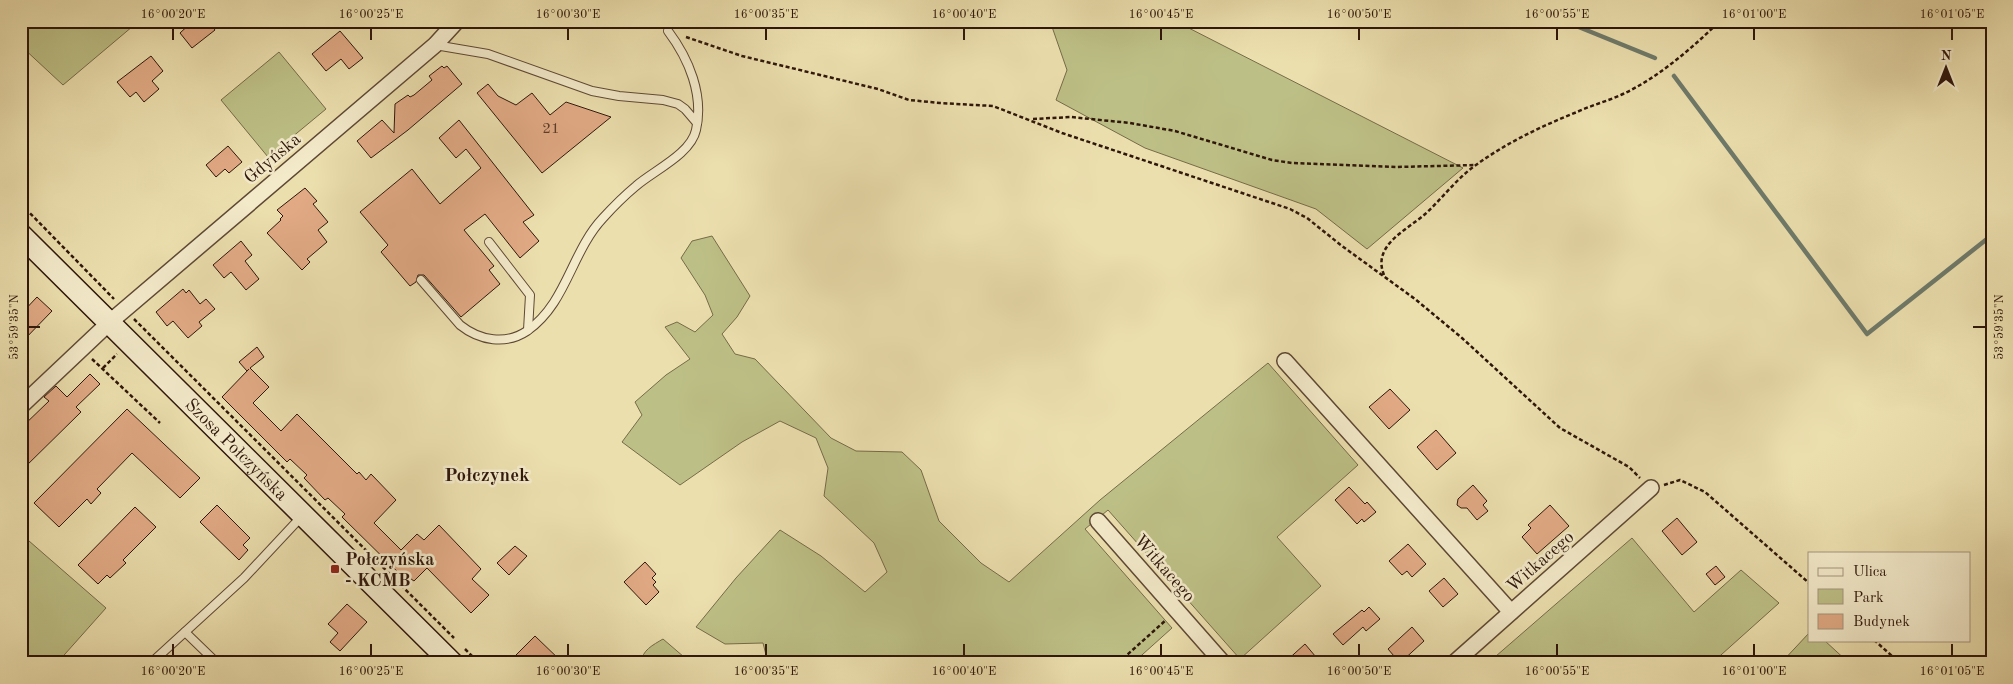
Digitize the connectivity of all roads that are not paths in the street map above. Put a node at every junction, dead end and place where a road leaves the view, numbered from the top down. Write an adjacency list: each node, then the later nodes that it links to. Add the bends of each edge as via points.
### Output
1 (457, 21): 3 (street, Gdyńska)
2 (668, 31): 4 (lane, via 689,64 696,91)
3 (435, 45): 4 (lane, via 488,54 592,91 678,104); 8 (street, Gdyńska)
4 (697, 123): 9 (lane, via 691,142 682,152 636,186 592,230 546,316)
5 (21, 235): 8 (main road, Szosa Połczyńska)
6 (489, 242): 9 (lane, via 530,296)
7 (421, 280): 9 (lane, via 460,325 476,335 494,340)
8 (117, 316): 11 (street, Gdyńska); 13 (main road, Szosa Połczyńska)
9 (528, 330)
10 (1285, 361): 15 (street)
11 (21, 406)
12 (1652, 488): 15 (street, Witkacego)
13 (303, 515): 16 (lane, via 244,578); 19 (main road, Szosa Połczyńska)
14 (1098, 521): 20 (street, Witkacego)
15 (1511, 612): 21 (street, Witkacego)
16 (185, 632): 17 (lane); 18 (lane)
17 (151, 663)
18 (217, 663)
19 (452, 663)
20 (1223, 663)
21 (1454, 663)

